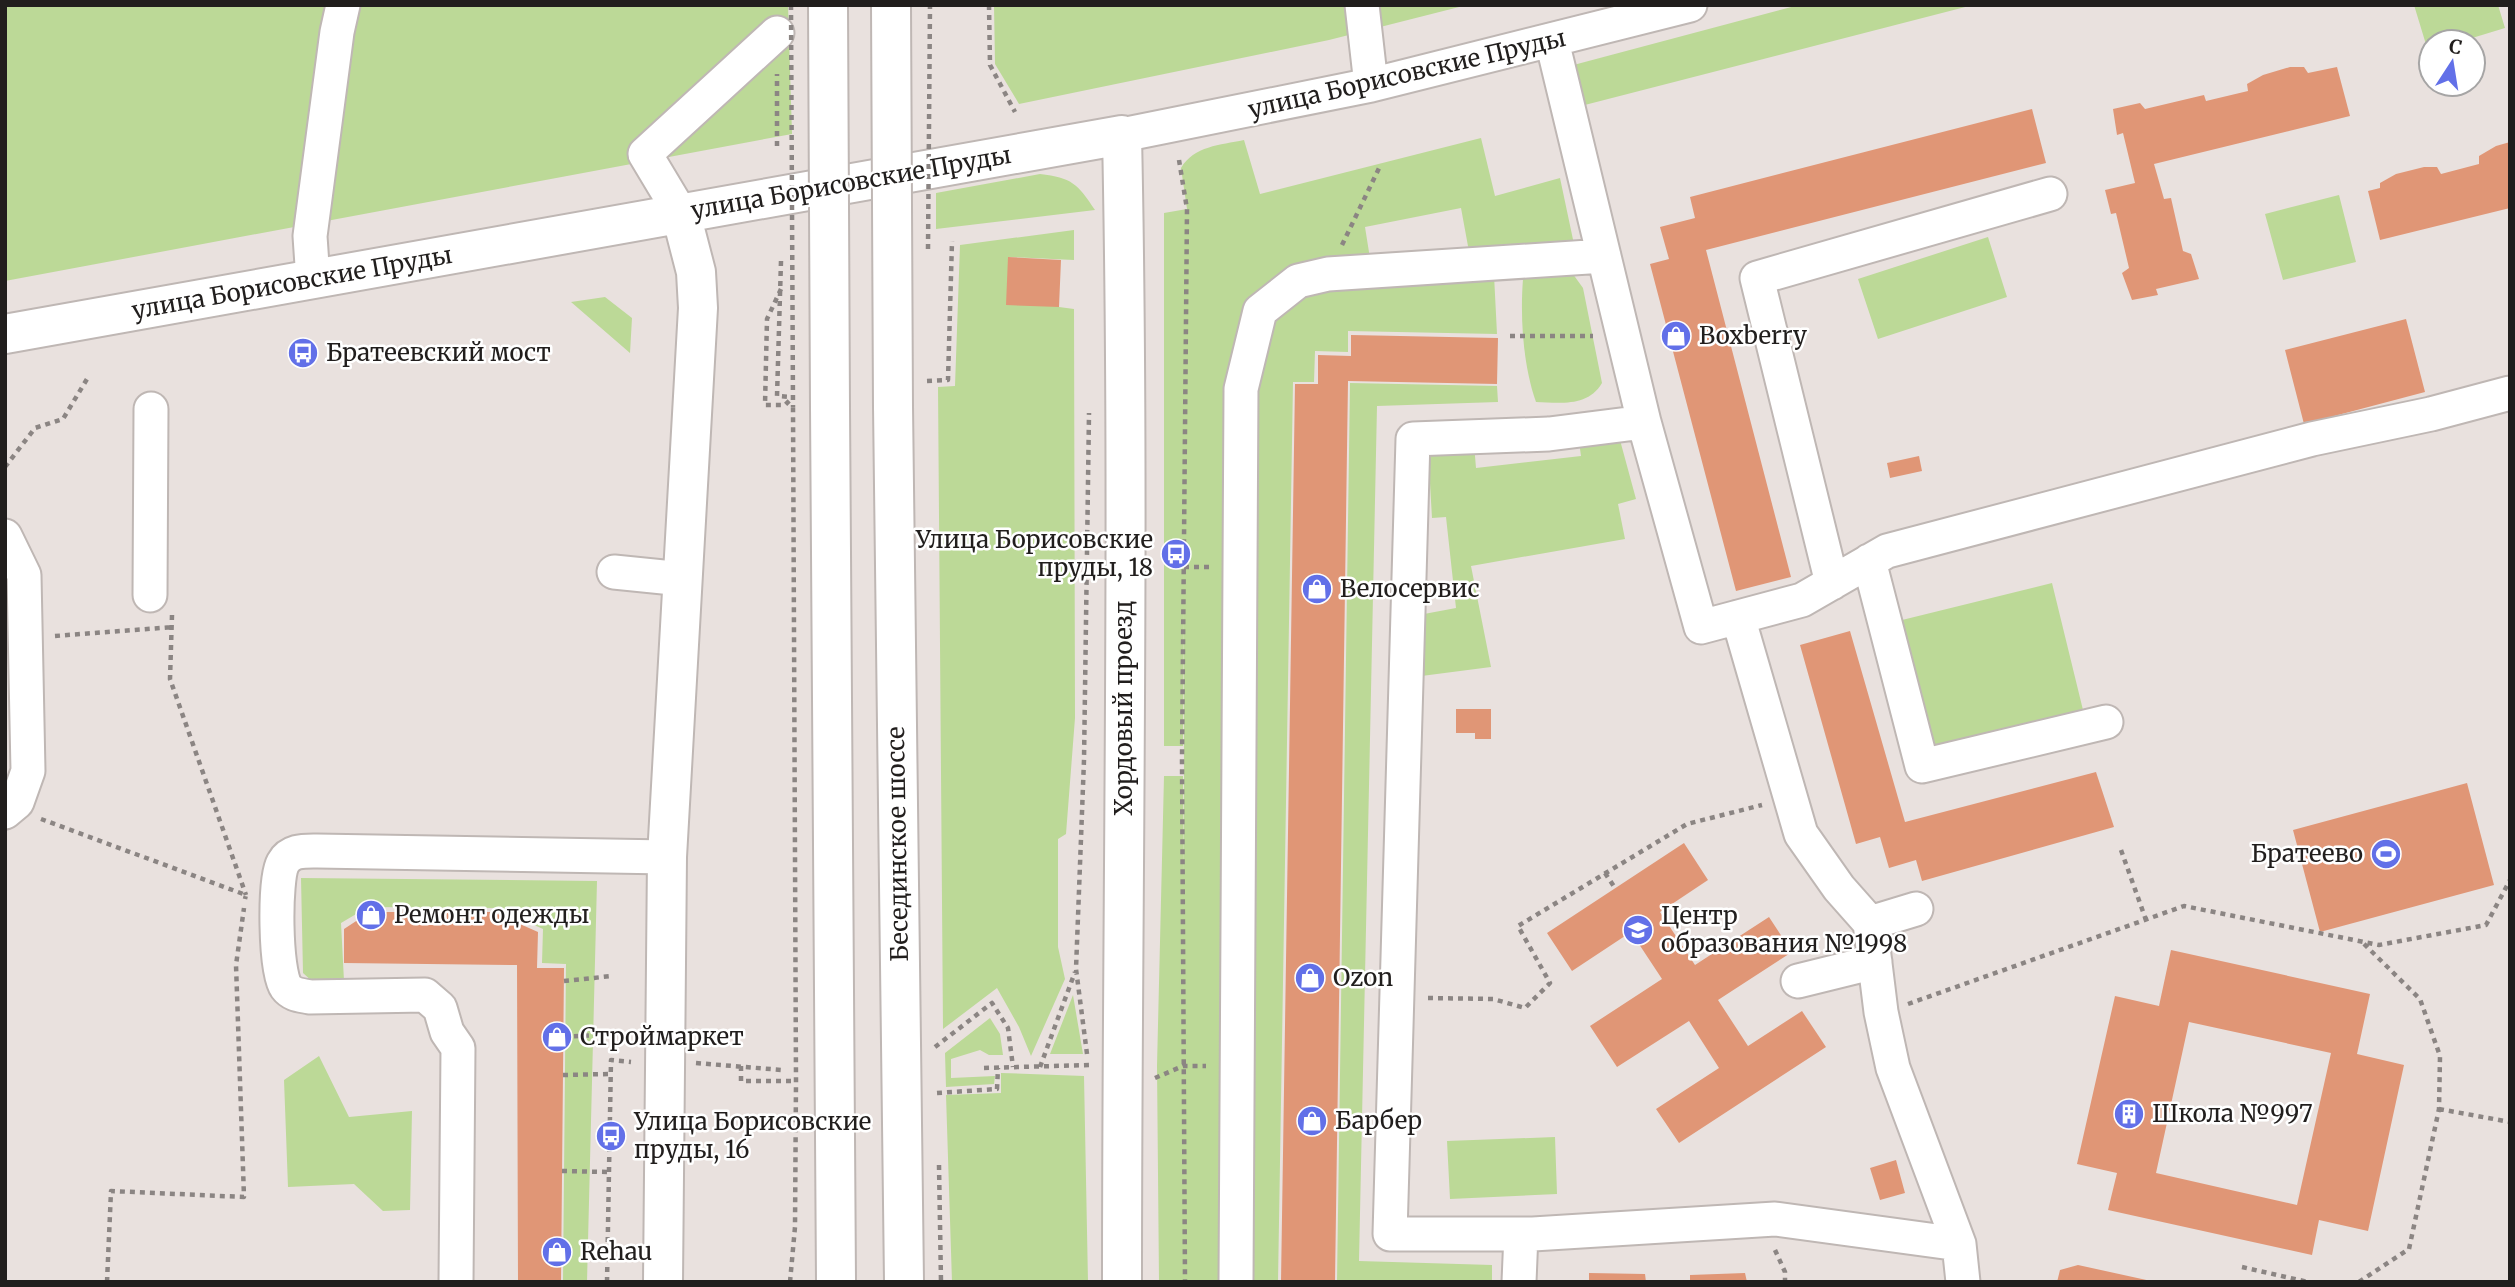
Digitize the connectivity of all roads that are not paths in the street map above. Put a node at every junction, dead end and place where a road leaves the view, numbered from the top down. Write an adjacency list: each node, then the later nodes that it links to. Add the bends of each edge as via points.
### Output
1 (343, 5): 13 (street, via 310,236)
2 (828, 5): 36 (main road, bridge, via 811,407)
3 (891, 5): 37 (main road, Бесединское шоссе, bridge, via 910,400)
4 (1362, 5): 8 (street)
5 (1690, 5): 7 (street, улица Борисовские Пруды)
6 (784, 19): 11 (street, via 645,154)
7 (1552, 41): 8 (street, улица Борисовские Пруды); 12 (street)
8 (1371, 85): 9 (street, улица Борисовские Пруды)
9 (1122, 135): 11 (main road, улица Борисовские Пруды); 38 (main road, Хордовый проезд)
10 (2050, 194): 22 (street, via 1757,278)
11 (681, 214): 13 (main road, улица Борисовские Пруды); 21 (main road, via 696,272 698,308)
12 (1604, 256): 17 (street); 39 (street, via 1328,274 1298,281 1260,311 1241,389)
13 (313, 279): 14 (main road, улица Борисовские Пруды)
14 (5, 334)
15 (2510, 393): 19 (street, via 2312,439 1887,551)
16 (151, 409): 23 (street)
17 (1644, 422): 24 (street, via 1701,627); 32 (street, via 1549,434 1413,439 1390,1234)
18 (5, 536): 26 (street, via 24,575 28,772)
19 (1869, 561): 22 (street); 25 (street, via 1922,766)
20 (614, 572): 21 (street)
21 (683, 579): 27 (main road)
22 (1832, 583): 24 (street, via 1802,600)
23 (150, 595)
24 (1738, 617): 29 (street, via 1801,834)
25 (2106, 722)
26 (11, 807)
27 (667, 857): 34 (street, via 317,851 294,852 283,861 277,882 279,969 292,994 425,995 440,1007 457,1048); 35 (main road)
28 (1916, 909): 29 (street)
29 (1870, 923): 30 (street)
30 (1875, 962): 31 (street); 33 (street, via 1893,1068)
31 (1798, 981)
32 (1521, 1234): 33 (street, via 1775,1219); 40 (street)
33 (1959, 1244): 41 (street)
34 (456, 1282)
35 (663, 1282)
36 (836, 1282)
37 (904, 1282)
38 (1122, 1282)
39 (1236, 1282)
40 (1519, 1282)
41 (1963, 1282)

